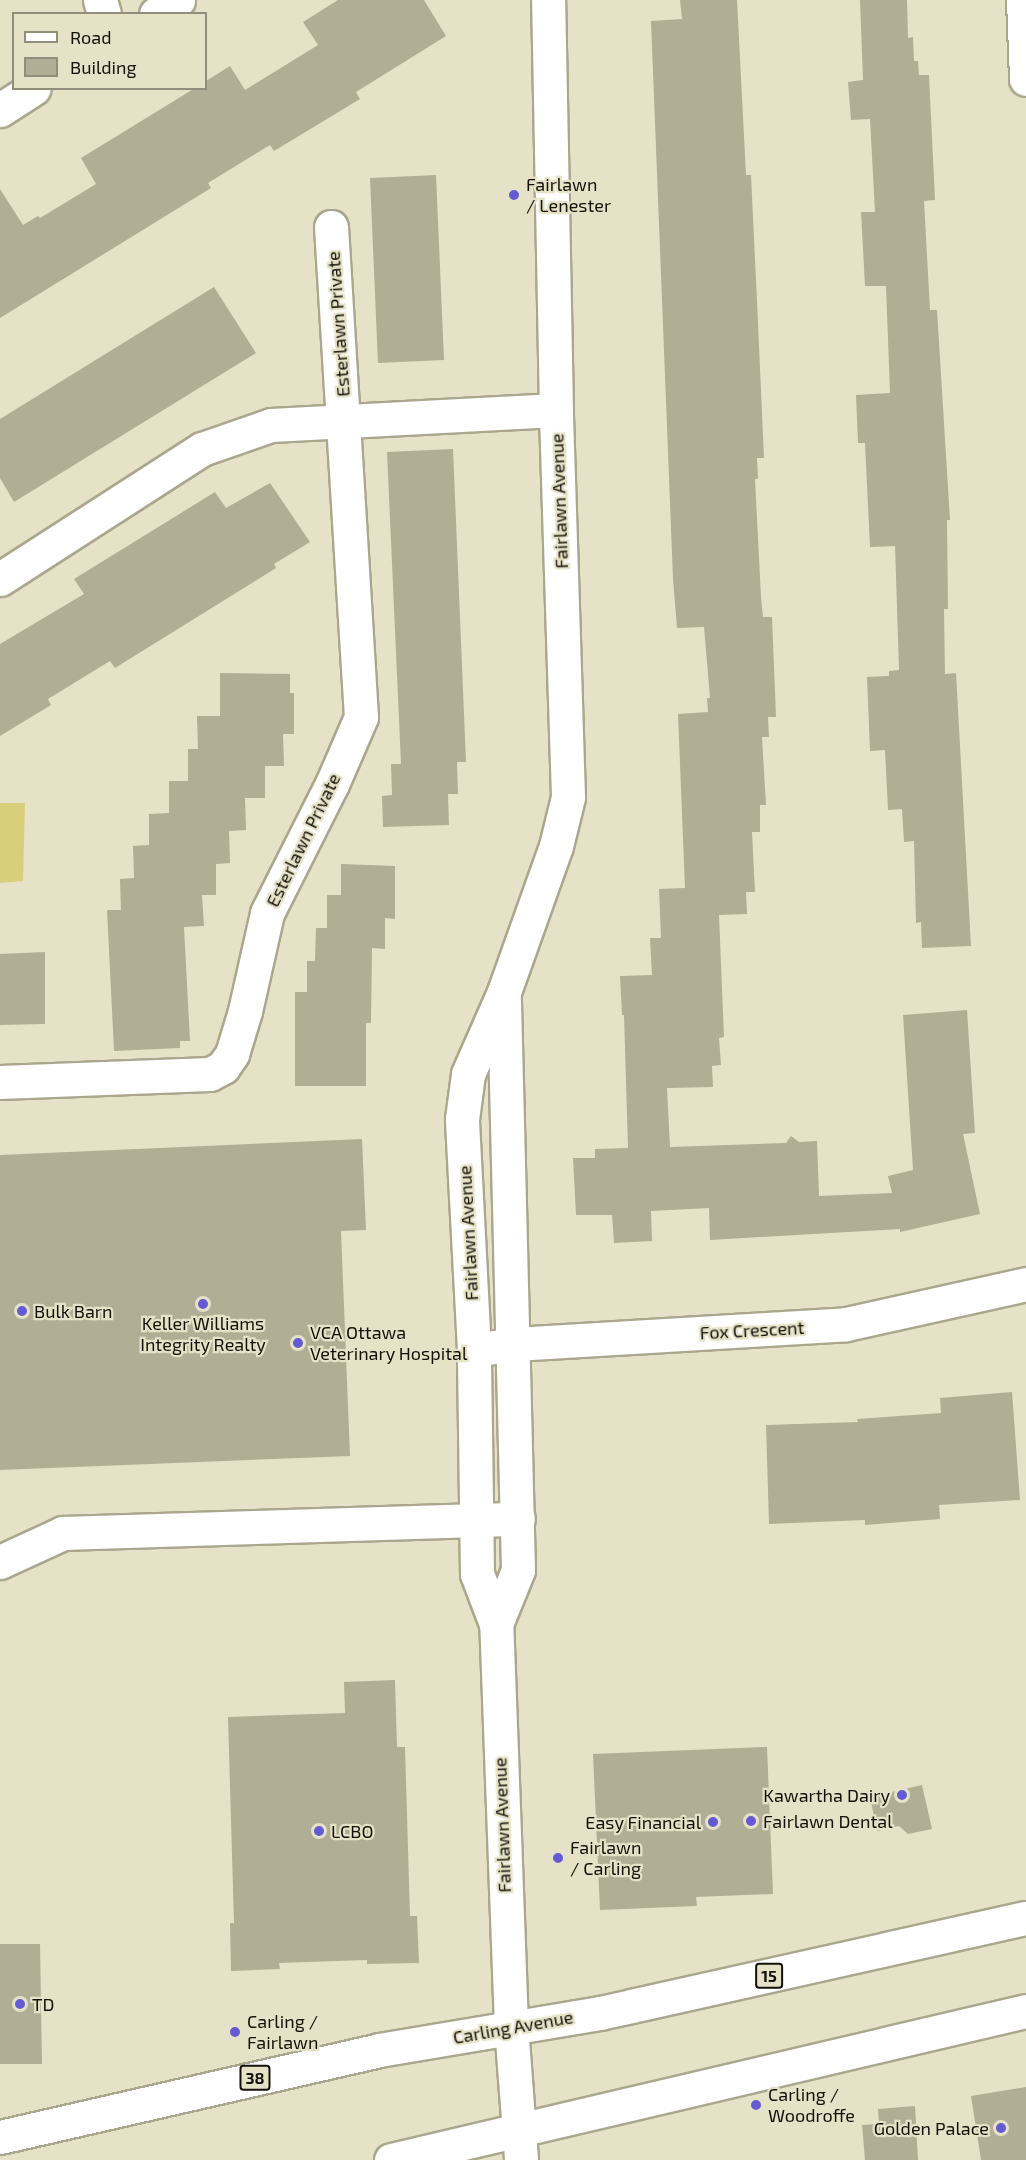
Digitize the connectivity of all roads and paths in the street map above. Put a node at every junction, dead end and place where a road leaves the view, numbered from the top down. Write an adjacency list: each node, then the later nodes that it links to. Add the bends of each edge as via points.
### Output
1 (178, 0): 4 (street)
2 (548, 0): 9 (street, Fairlawn Avenue)
3 (1023, 0): 5 (street)
4 (159, 12)
5 (1026, 79)
6 (31, 90): 7 (street)
7 (0, 110)
8 (331, 227): 10 (street, Esterlawn Private)
9 (556, 410): 10 (street, Esterlawn Private); 12 (street, Fairlawn Avenue, via 568,797 556,846)
10 (345, 421): 11 (street, Esterlawn Private, via 271,425 202,449); 13 (street, Esterlawn Private, via 361,717 267,913 232,1054 223,1067 210,1074)
11 (0, 579)
12 (504, 992): 15 (street, Fairlawn Avenue); 16 (street, Fairlawn Avenue, via 476,1053 464,1091 462,1119)
13 (0, 1082)
14 (1026, 1284): 15 (street, Fox Crescent, via 846,1324)
15 (514, 1344): 16 (street, Fox Crescent); 17 (street, Fairlawn Avenue)
16 (474, 1350): 18 (street, Fairlawn Avenue)
17 (518, 1520): 18 (street); 20 (street, Fairlawn Avenue, via 518,1570)
18 (477, 1521): 19 (street, via 63,1533); 20 (street, Fairlawn Avenue, via 477,1574)
19 (0, 1562)
20 (496, 1624): 23 (street, Fairlawn Avenue)
21 (1026, 1918): 23 (street, Carling Avenue / 15, via 600,2013)
22 (1026, 2011): 25 (street)
23 (511, 2026): 24 (street, Carling Avenue / 38, via 379,2050); 25 (street, Fairlawn Avenue)
24 (0, 2137)
25 (519, 2144): 26 (street)
26 (391, 2160)

